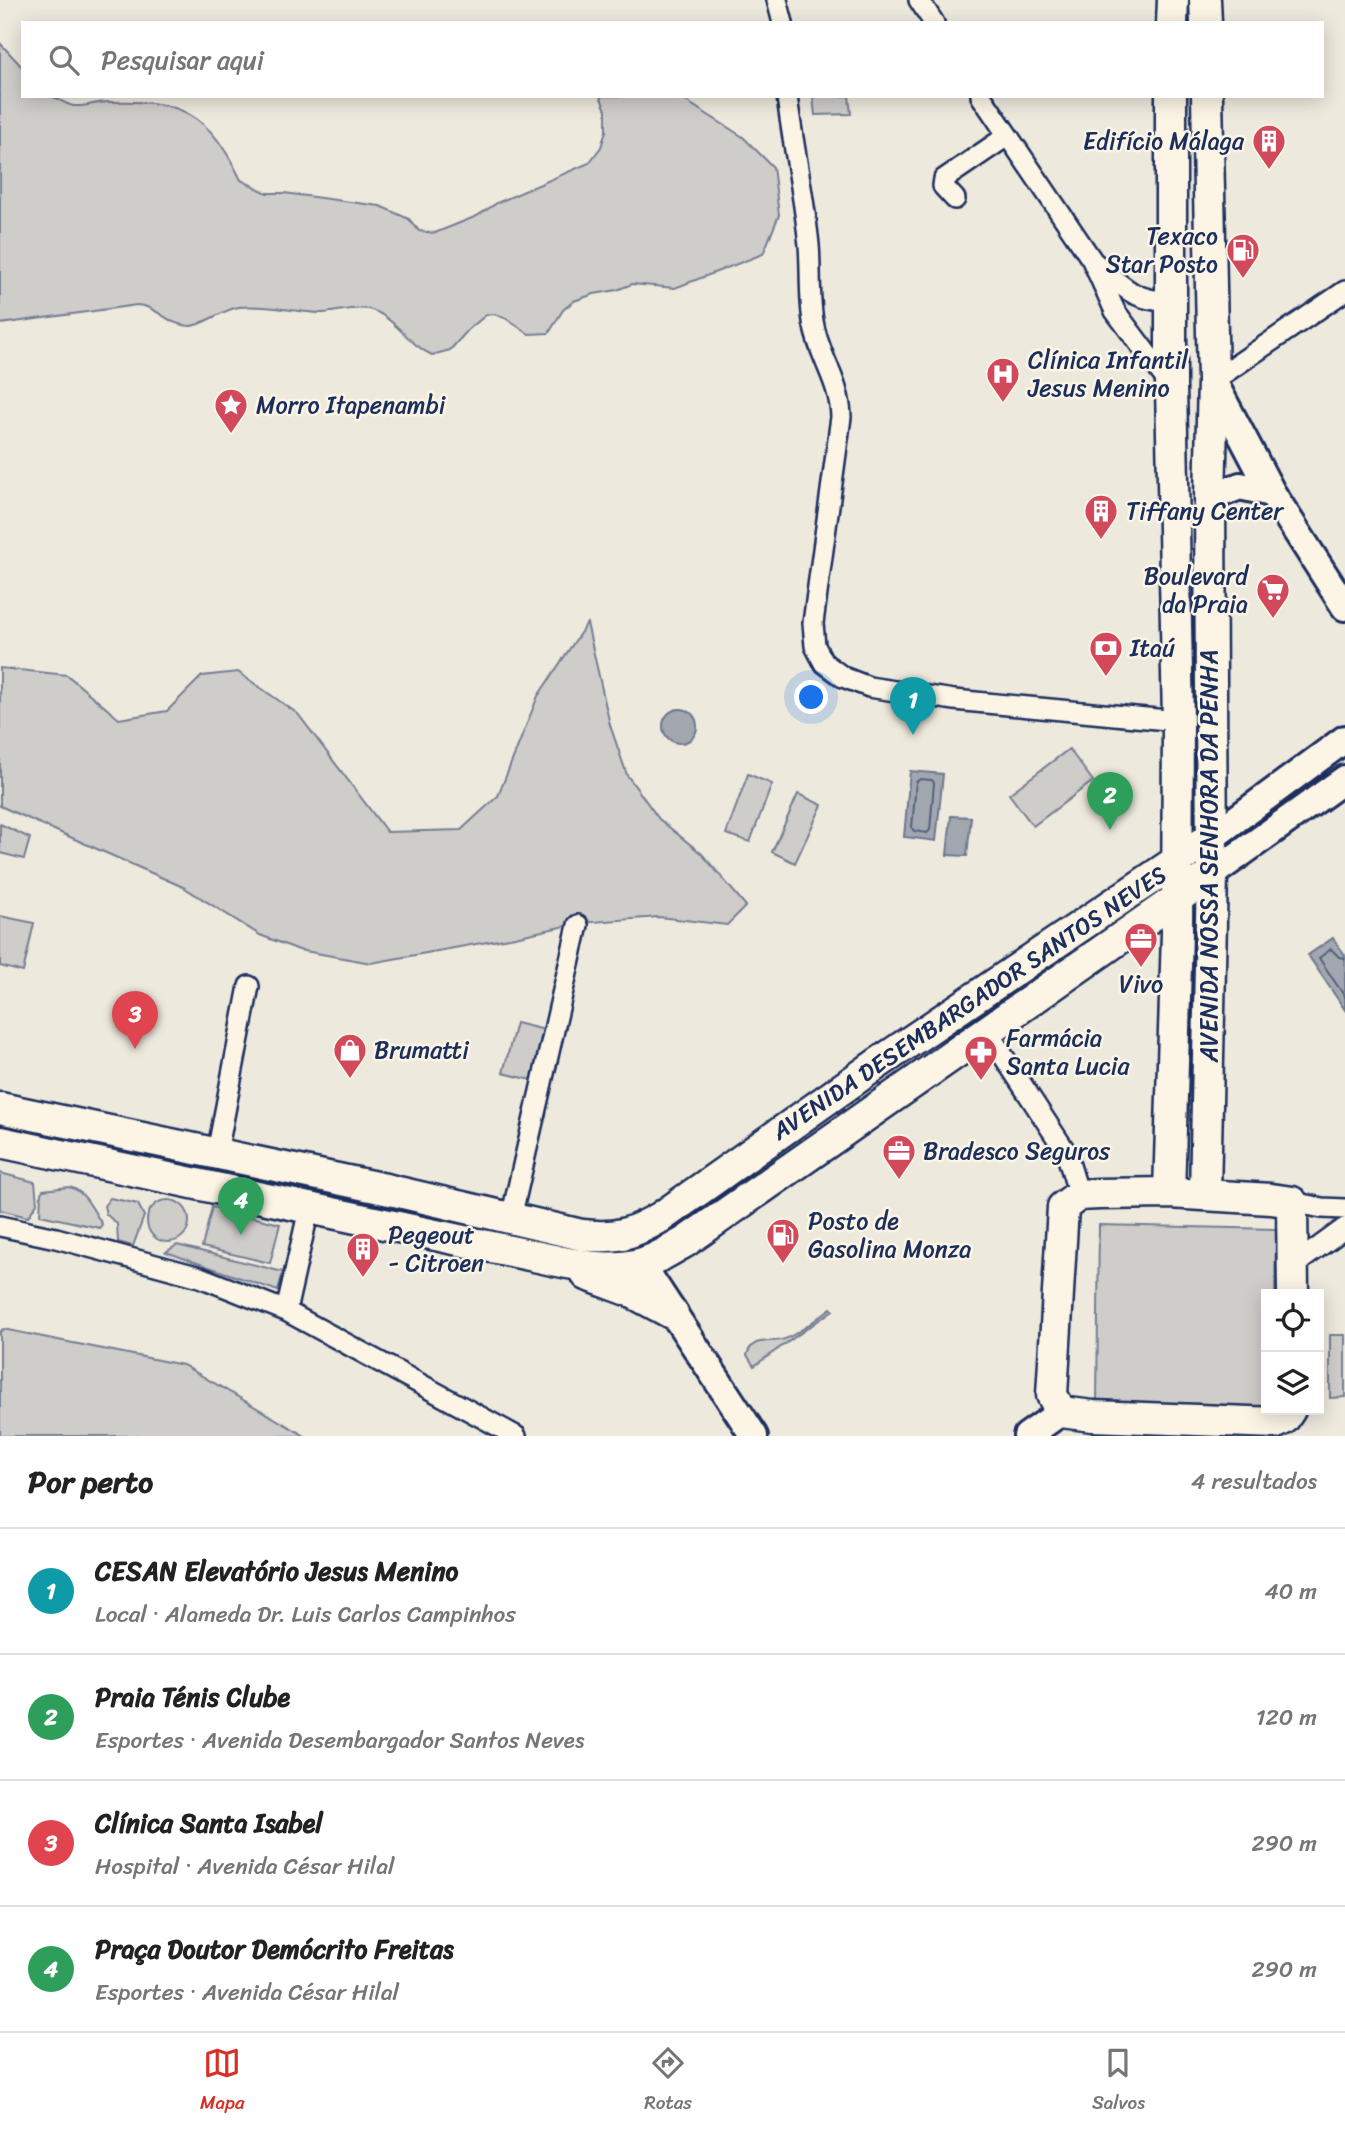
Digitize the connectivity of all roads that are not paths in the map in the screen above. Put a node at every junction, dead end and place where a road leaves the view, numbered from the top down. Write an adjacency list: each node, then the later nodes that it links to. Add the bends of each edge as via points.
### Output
1 (776, 0): 5 (street)
2 (919, 0): 6 (street)
3 (1172, 0): 7 (main road)
4 (1205, 0): 8 (main road)
5 (782, 21)
6 (933, 21)
7 (1172, 21)
8 (1206, 21)
9 (787, 98): 26 (street, via 809,244 816,341 841,399 813,623 815,646 824,663 869,687 954,700)
10 (982, 98): 13 (street)
11 (1171, 98): 15 (main road, AVENIDA NOSSA SENHORA DA PENHA)
12 (1207, 98): 21 (main road, AVENIDA NOSSA SENHORA DA PENHA)
13 (1007, 136): 14 (street, via 944,179 943,186); 16 (street)
14 (955, 199)
15 (1171, 229): 19 (main road, AVENIDA NOSSA SENHORA DA PENHA); 21 (main road, via 1189,357 1198,372)
16 (1092, 260): 18 (street); 20 (street)
17 (1345, 291): 21 (street)
18 (1135, 296): 19 (street); 20 (street, via 1127,308)
19 (1171, 302): 22 (main road, AVENIDA NOSSA SENHORA DA PENHA)
20 (1115, 311): 22 (street)
21 (1213, 381): 23 (main road); 24 (main road, AVENIDA NOSSA SENHORA DA PENHA)
22 (1171, 387): 26 (main road, AVENIDA NOSSA SENHORA DA PENHA)
23 (1272, 493): 24 (main road, via 1240,486); 25 (main road)
24 (1210, 498): 29 (main road, AVENIDA NOSSA SENHORA DA PENHA)
25 (1345, 607)
26 (1178, 721): 30 (main road, AVENIDA NOSSA SENHORA DA PENHA)
27 (1345, 739): 29 (main road, AVENIDA DESEMBARGADOR SANTOS NEVES)
28 (1345, 779): 31 (main road, AVENIDA DESEMBARGADOR SANTOS NEVES)
29 (1212, 837): 30 (main road, AVENIDA DESEMBARGADOR SANTOS NEVES); 31 (main road, AVENIDA NOSSA SENHORA DA PENHA)
30 (1177, 861): 32 (main road, AVENIDA NOSSA SENHORA DA PENHA); 45 (main road, AVENIDA DESEMBARGADOR SANTOS NEVES)
31 (1212, 874): 32 (main road, AVENIDA DESEMBARGADOR SANTOS NEVES); 41 (main road, AVENIDA NOSSA SENHORA DA PENHA)
32 (1177, 897): 35 (main road, AVENIDA DESEMBARGADOR SANTOS NEVES); 39 (main road, AVENIDA NOSSA SENHORA DA PENHA)
33 (578, 925): 46 (street)
34 (249, 986): 38 (street)
35 (987, 1031): 40 (street, via 1066,1152); 50 (main road, AVENIDA DESEMBARGADOR SANTOS NEVES, via 685,1242)
36 (0, 1108): 38 (main road)
37 (0, 1142): 43 (main road)
38 (217, 1153): 46 (main road)
39 (1168, 1193): 40 (main road); 41 (main road)
40 (1079, 1195): 54 (main road, via 1063,1207 1052,1395)
41 (1205, 1195): 42 (main road)
42 (1292, 1202): 44 (street); 51 (main road)
43 (309, 1209): 49 (main road); 52 (street)
44 (1345, 1209)
45 (661, 1217): 46 (main road, via 634,1233 602,1237); 50 (main road, via 642,1237 636,1256)
46 (511, 1218)
47 (0, 1226): 52 (street, via 200,1277)
48 (1345, 1228): 51 (street)
49 (534, 1256): 50 (main road, via 596,1267); 53 (main road, via 630,1291)
50 (641, 1264): 53 (main road)
51 (1293, 1280)
52 (286, 1311): 57 (street)
53 (673, 1314): 58 (main road)
54 (1061, 1412): 56 (main road); 59 (main road)
55 (1287, 1415): 56 (main road, via 1276,1423)
56 (1186, 1428)
57 (516, 1436)
58 (754, 1436)
59 (1027, 1436)

